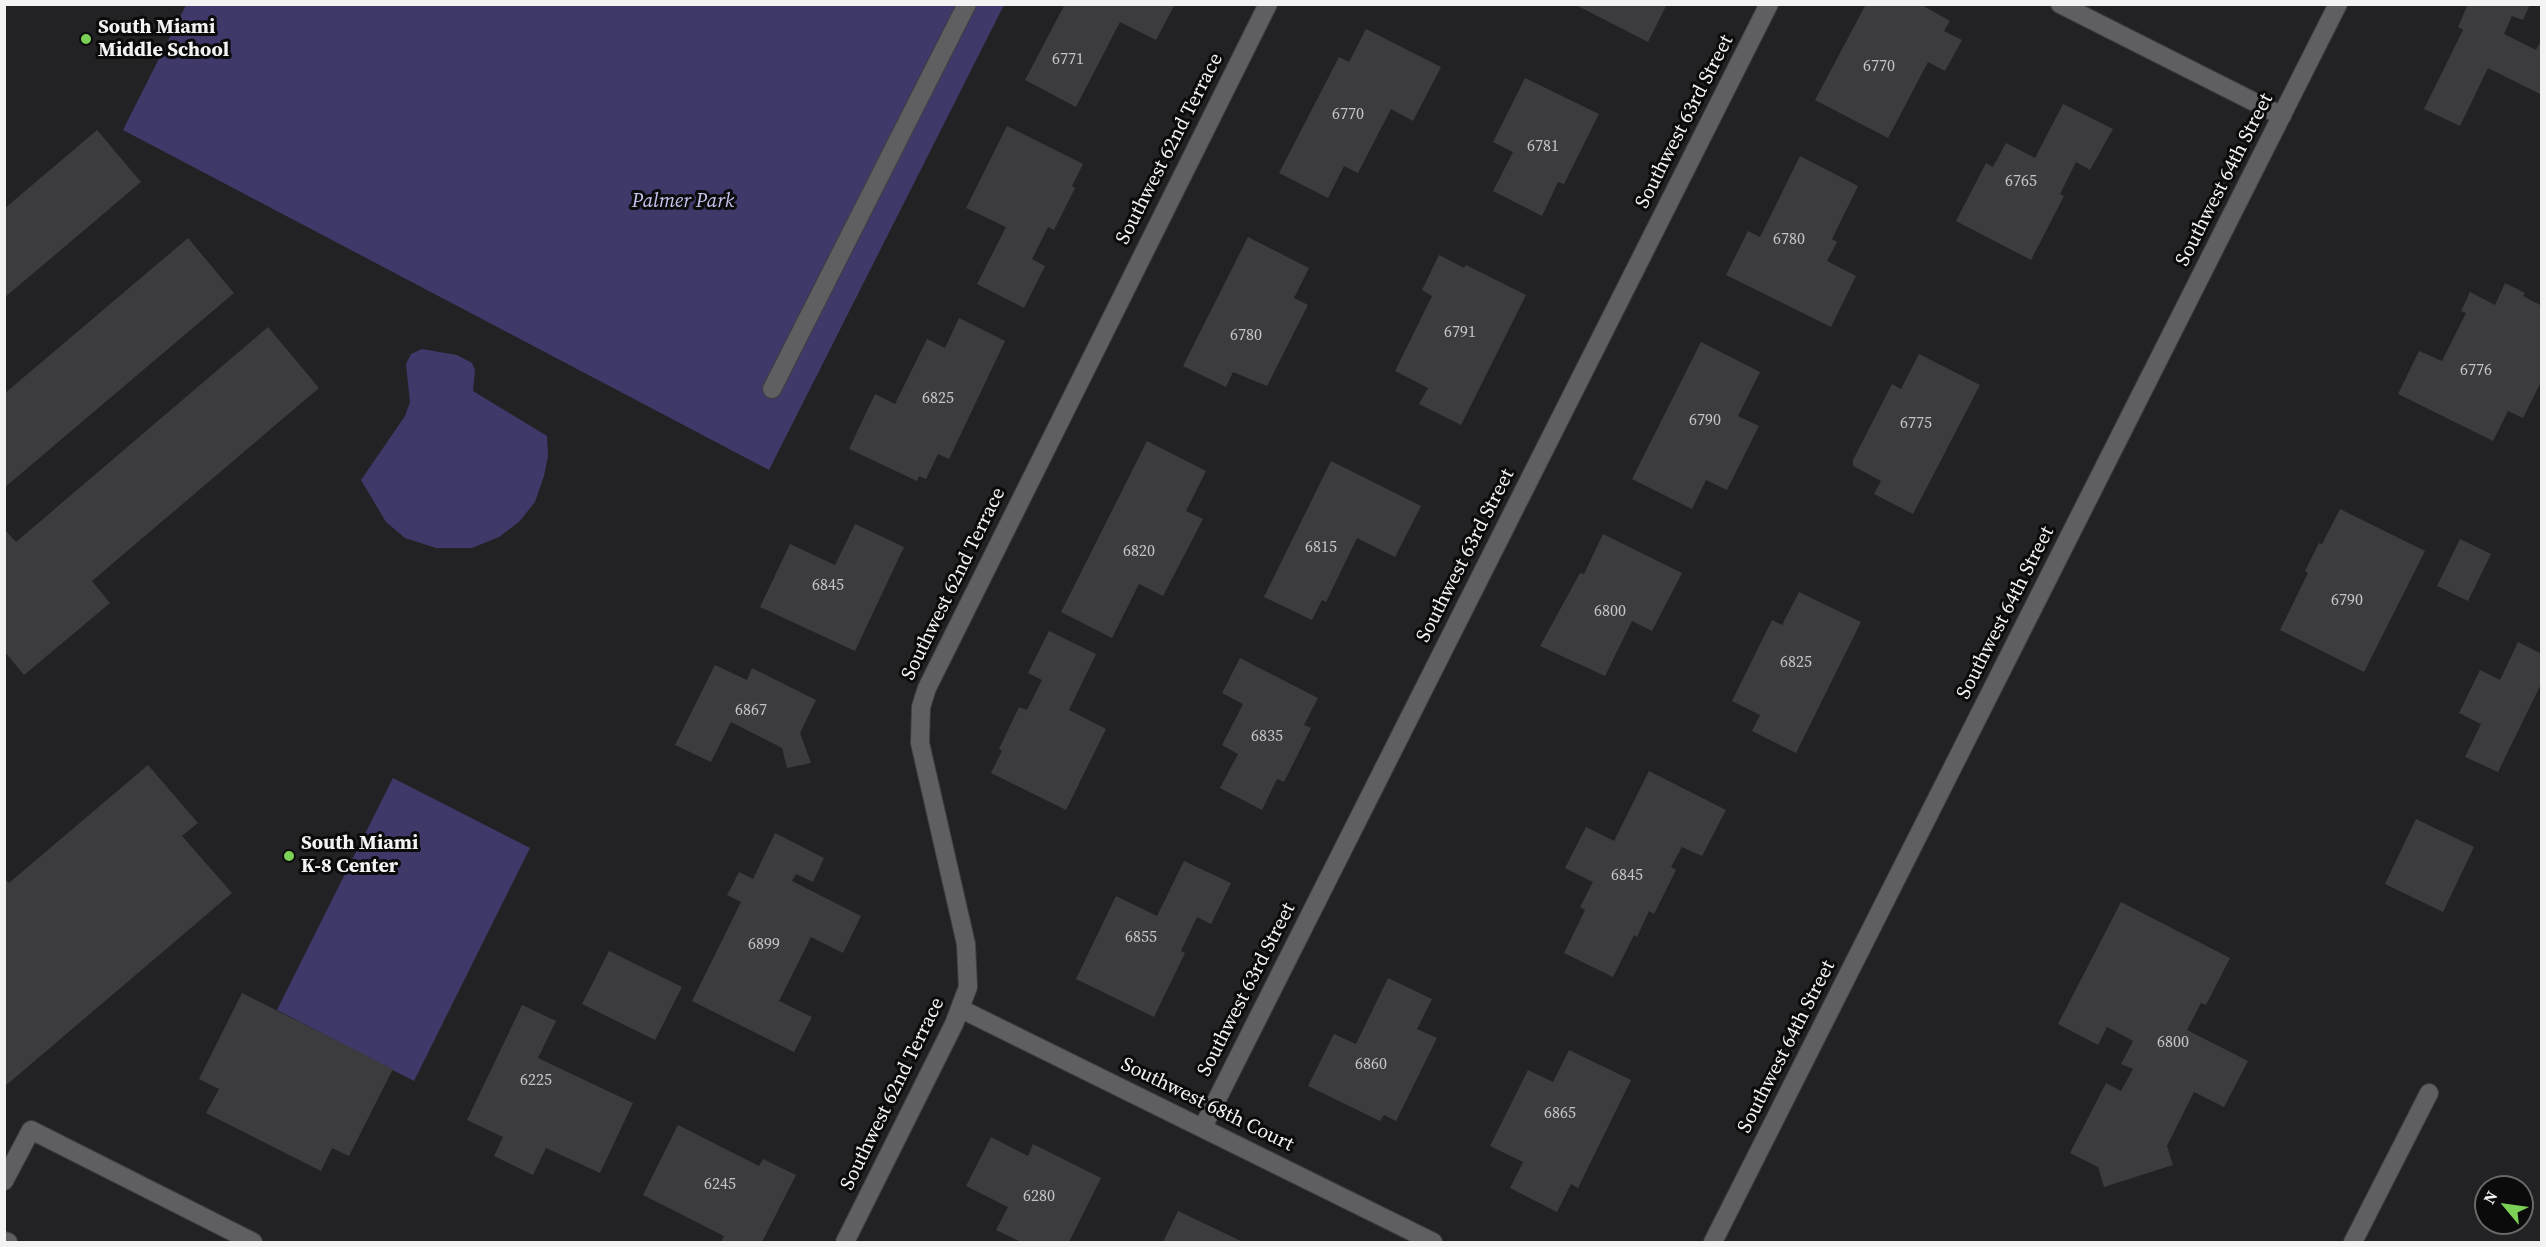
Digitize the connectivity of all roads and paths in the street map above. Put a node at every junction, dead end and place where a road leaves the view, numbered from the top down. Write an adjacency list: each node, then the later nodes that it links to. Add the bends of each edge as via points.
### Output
1 (967, 4): 7 (street)
2 (1268, 4): 8 (street, Southwest 62nd Terrace, via 927,688 921,707 920,743 966,944 968,987)
3 (1769, 4): 10 (street, Southwest 63rd Street)
4 (2060, 4): 6 (street)
5 (2338, 4): 6 (street, Southwest 64th Street)
6 (2282, 116): 15 (street, Southwest 64th Street)
7 (772, 389)
8 (961, 1009): 10 (street, Southwest 68th Court); 13 (street, Southwest 62nd Terrace)
9 (2430, 1093): 16 (street)
10 (1203, 1127): 14 (street, Southwest 68th Court)
11 (4, 1181): 12 (street, via 31,1130)
12 (253, 1242)
13 (845, 1242)
14 (1433, 1242)
15 (1713, 1242)
16 (2353, 1242)

